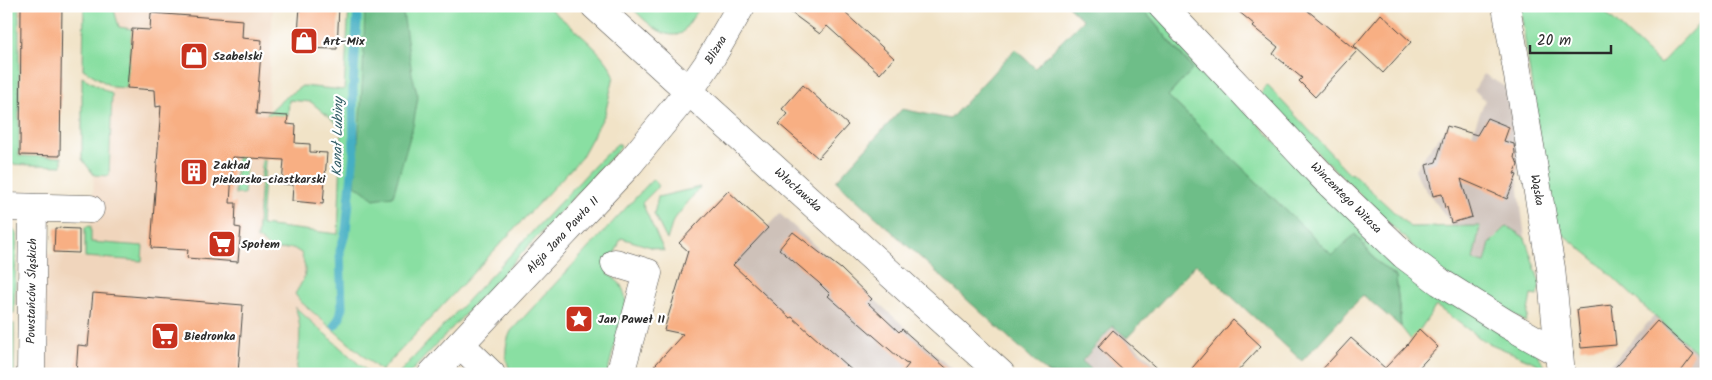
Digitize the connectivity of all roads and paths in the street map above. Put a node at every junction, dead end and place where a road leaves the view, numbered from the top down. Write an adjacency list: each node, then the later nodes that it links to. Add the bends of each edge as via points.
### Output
1 (595, 6): 5 (street, Włocławska)
2 (741, 6): 5 (street, Blizna)
3 (1162, 6): 11 (street, Wincentego Witosa, via 1326,180 1404,255)
4 (1506, 6): 11 (street, Wąska, via 1550,268)
5 (689, 91): 10 (street, Aleja Jana Pawła II, via 629,164); 16 (street, Włocławska)
6 (6, 207): 7 (street)
7 (33, 208): 8 (street); 12 (street, Powstańców Śląskich)
8 (90, 209)
9 (615, 263): 15 (street, via 648,273)
10 (460, 344): 13 (street, Aleja Jana Pawła II); 14 (street)
11 (1560, 363)
12 (31, 374)
13 (432, 374)
14 (491, 374)
15 (620, 374)
16 (1001, 374)

